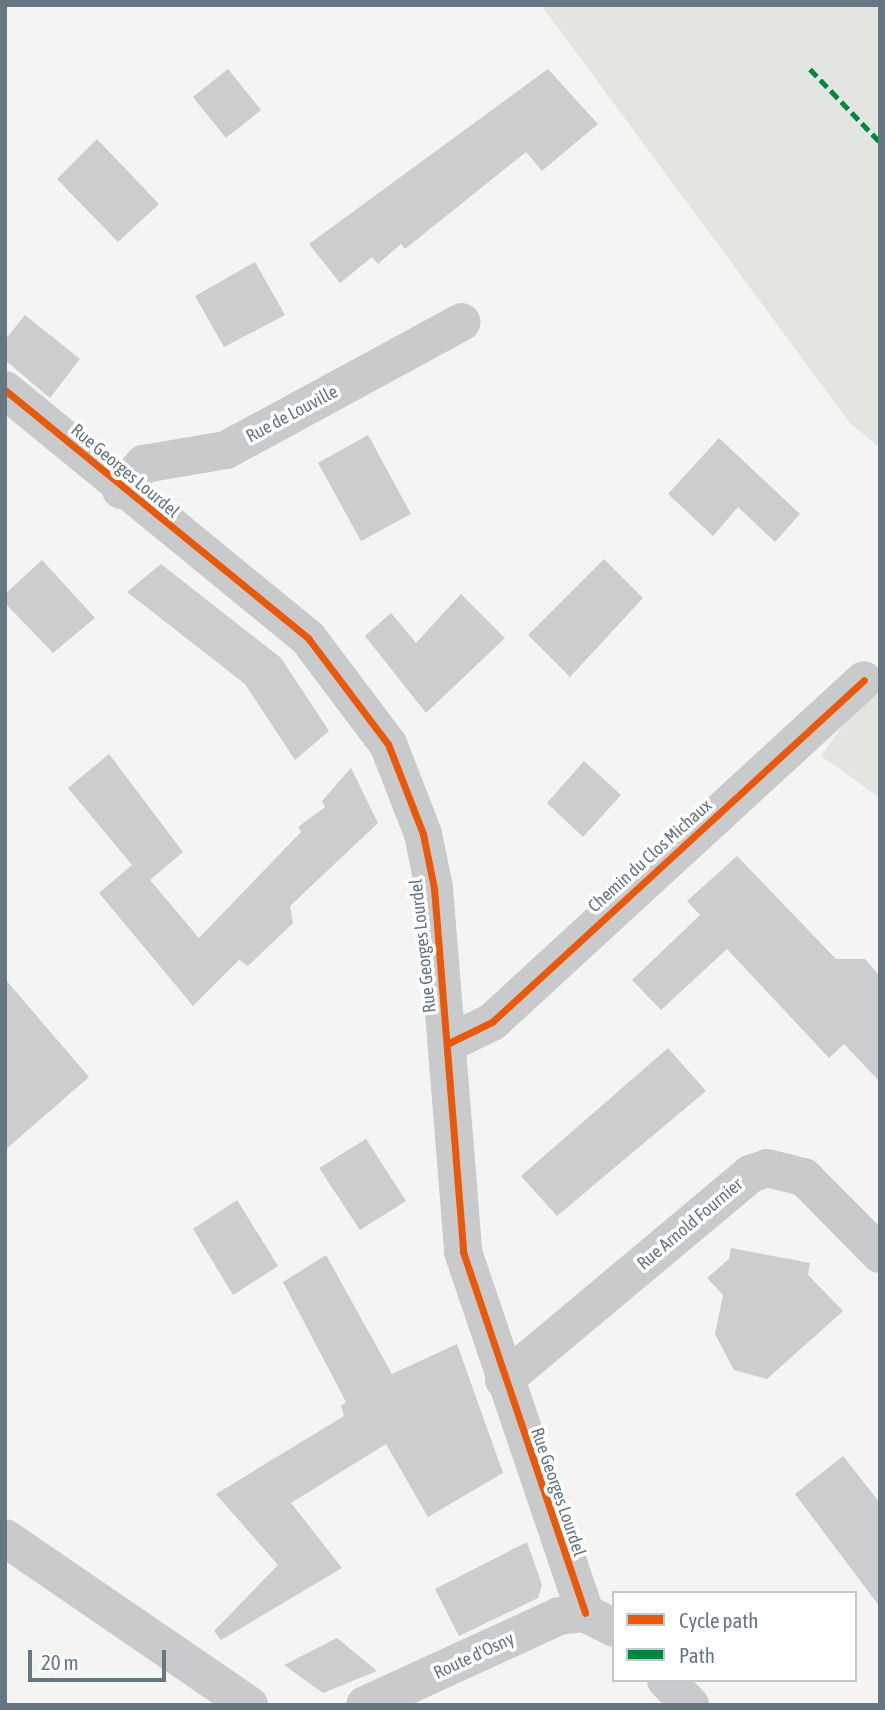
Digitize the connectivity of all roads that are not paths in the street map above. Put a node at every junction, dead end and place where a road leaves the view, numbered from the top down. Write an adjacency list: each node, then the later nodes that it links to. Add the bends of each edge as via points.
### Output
1 (462, 322): 3 (street, Rue de Louville, via 226,450 144,464)
2 (5, 390): 3 (street, Rue Georges Lourdel)
3 (121, 490): 5 (street, Rue Georges Lourdel, via 308,638 388,744 426,847)
4 (864, 680): 5 (street, Chemin du Clos Michaux, via 492,1022)
5 (449, 1043): 7 (street, Rue Georges Lourdel, via 463,1252)
6 (880, 1254): 7 (street, Rue Arnold Fournier, via 804,1177 767,1168 750,1174)
7 (504, 1380): 9 (street, Rue Georges Lourdel)
8 (5, 1538): 11 (street)
9 (599, 1621): 12 (street, Route d'Osny, via 559,1616)
10 (668, 1682): 13 (street)
11 (249, 1705)
12 (365, 1705)
13 (691, 1705)

